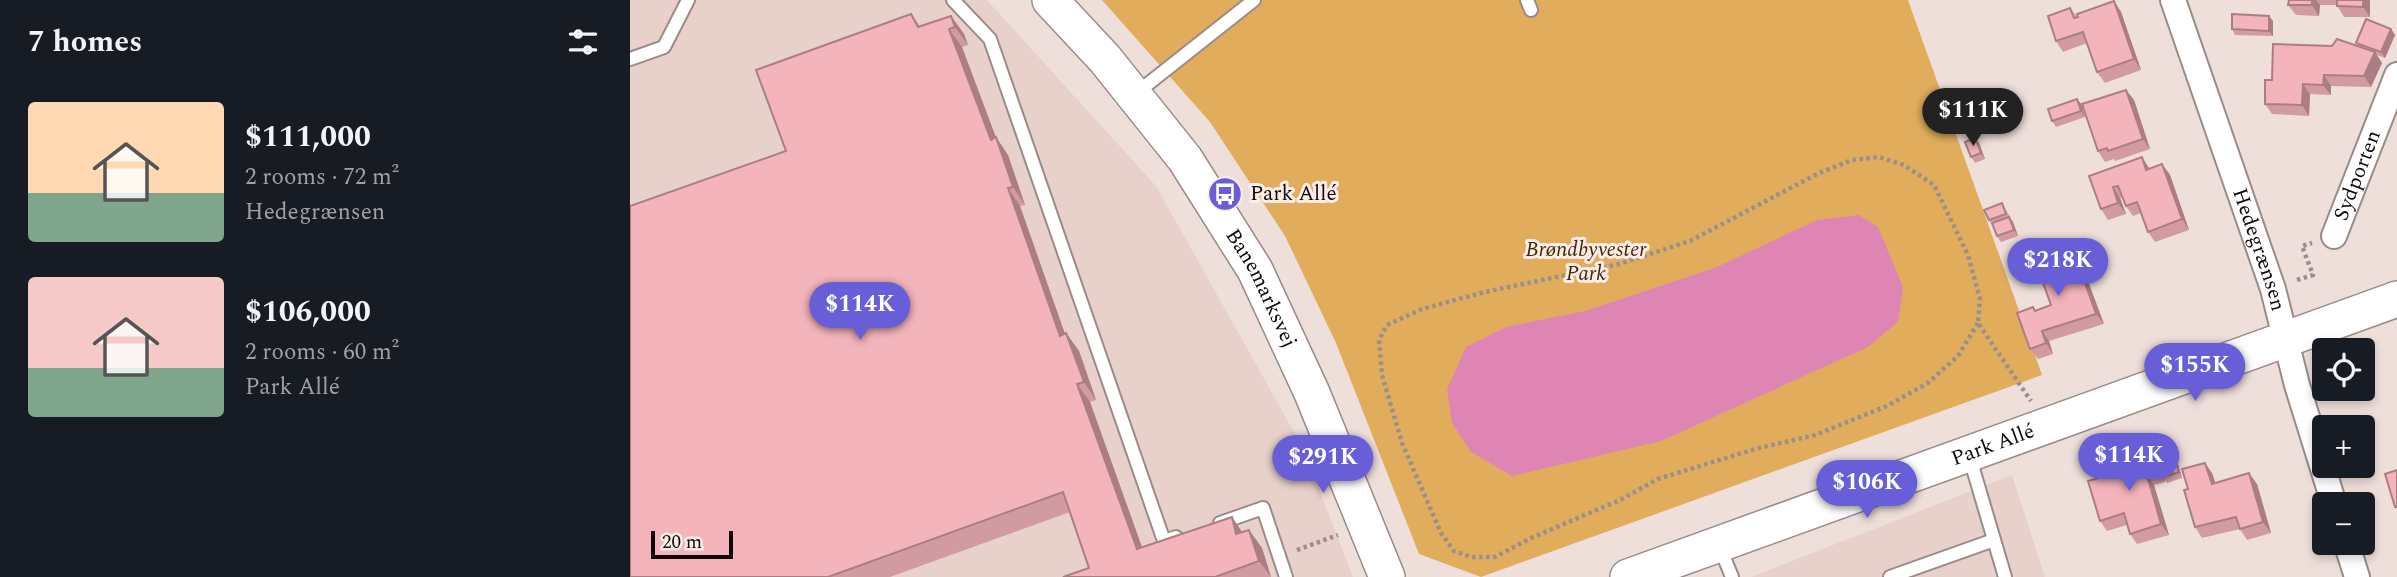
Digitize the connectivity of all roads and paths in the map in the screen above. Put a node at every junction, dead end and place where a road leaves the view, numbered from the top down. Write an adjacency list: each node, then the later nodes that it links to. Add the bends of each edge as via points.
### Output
1 (688, 0): 6 (lane, via 664,47)
2 (953, 0): 21 (lane, via 990,39 1164,541 1263,508)
3 (1050, 0): 8 (street, Banemarksvej)
4 (1254, 0): 8 (lane)
5 (2173, 0): 10 (street, Hedegrænsen)
6 (630, 59)
7 (2397, 75): 9 (street, Sydporten)
8 (1134, 95): 17 (street, Banemarksvej, via 1185,159 1255,270)
9 (2333, 236): 10 (path, via 2302,246 2312,275)
10 (2273, 289): 13 (street, Hedegrænsen)
11 (2397, 299): 13 (street, Park Allé)
12 (1978, 323): 12 (path, via 1958,356 1928,383 1886,407 1815,435 1658,479 1495,557 1471,558 1454,551 1441,533 1402,443 1382,375 1379,340 1387,325 1422,309 1619,264 1678,245 1819,173 1852,160 1879,157 1904,165 1934,185 1968,255 1980,299); 14 (path)
13 (2286, 339): 14 (street, Park Allé); 16 (street, Hedegrænsen)
14 (2047, 426): 15 (street, Park Allé)
15 (1969, 454): 18 (lane); 19 (street, Park Allé)
16 (2330, 492)
17 (1366, 524): 21 (path); 23 (street, Banemarksvej)
18 (1994, 540): 26 (lane); 27 (lane)
19 (1719, 544): 24 (street, Park Allé); 25 (lane)
20 (2350, 555): 28 (street)
21 (1279, 556): 22 (lane)
22 (1286, 577)
23 (1387, 577)
24 (1628, 577)
25 (1732, 577)
26 (1890, 577)
27 (2005, 577)
28 (2357, 577)

